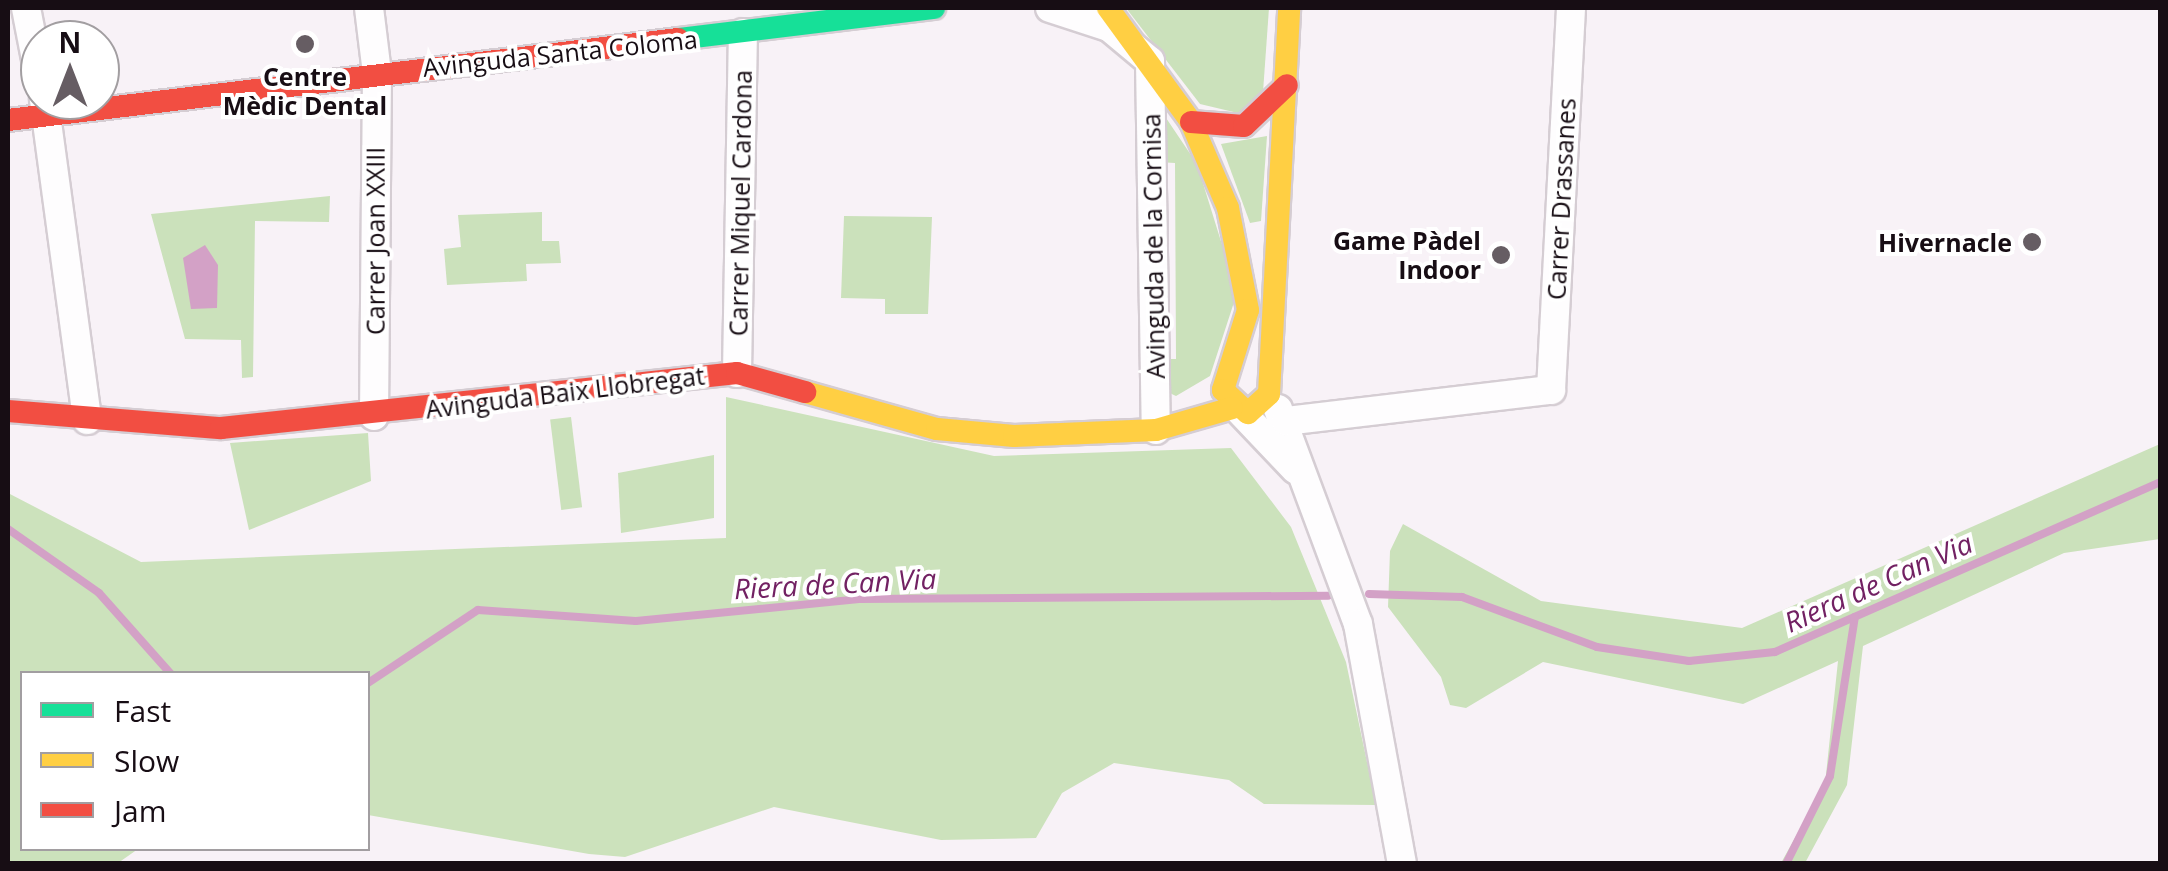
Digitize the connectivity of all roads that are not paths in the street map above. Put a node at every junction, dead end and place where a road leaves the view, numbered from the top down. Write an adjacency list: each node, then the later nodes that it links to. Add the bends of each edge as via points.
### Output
1 (369, 8): 9 (street, Carrer Joan XXIII)
2 (934, 8): 7 (street, Avinguda Santa Coloma)
3 (1050, 8): 8 (street, via 1109,27)
4 (1108, 8): 8 (street)
5 (1289, 8): 10 (street)
6 (1571, 8): 21 (street, Carrer Drassanes, via 1551,390)
7 (743, 33): 9 (street, Avinguda Santa Coloma); 15 (street, Carrer Miquel Cardona)
8 (1150, 62): 13 (street); 22 (street, Avinguda de la Cornisa)
9 (377, 73): 11 (street, Avinguda Santa Coloma); 19 (street, Carrer Joan XXIII)
10 (1286, 85): 13 (street, via 1244,126); 16 (street)
11 (120, 99)
12 (47, 120): 20 (street)
13 (1191, 122): 14 (street, via 1246,276)
14 (1234, 371): 16 (street, via 1253,368); 17 (street, via 1223,390)
15 (737, 373): 19 (street, Avinguda Baix Llobregat); 22 (street, Avinguda Baix Llobregat, via 937,429)
16 (1268, 388): 17 (street, Avinguda Baix Llobregat); 21 (street)
17 (1236, 410): 22 (street, Avinguda Baix Llobregat); 23 (street)
18 (8, 411): 20 (street, Avinguda Baix Llobregat)
19 (374, 416): 20 (street, Avinguda Baix Llobregat, via 190,429)
20 (87, 420)
21 (1286, 421): 23 (street)
22 (1156, 430)
23 (1304, 478): 24 (street, via 1358,624)
24 (1402, 864)

